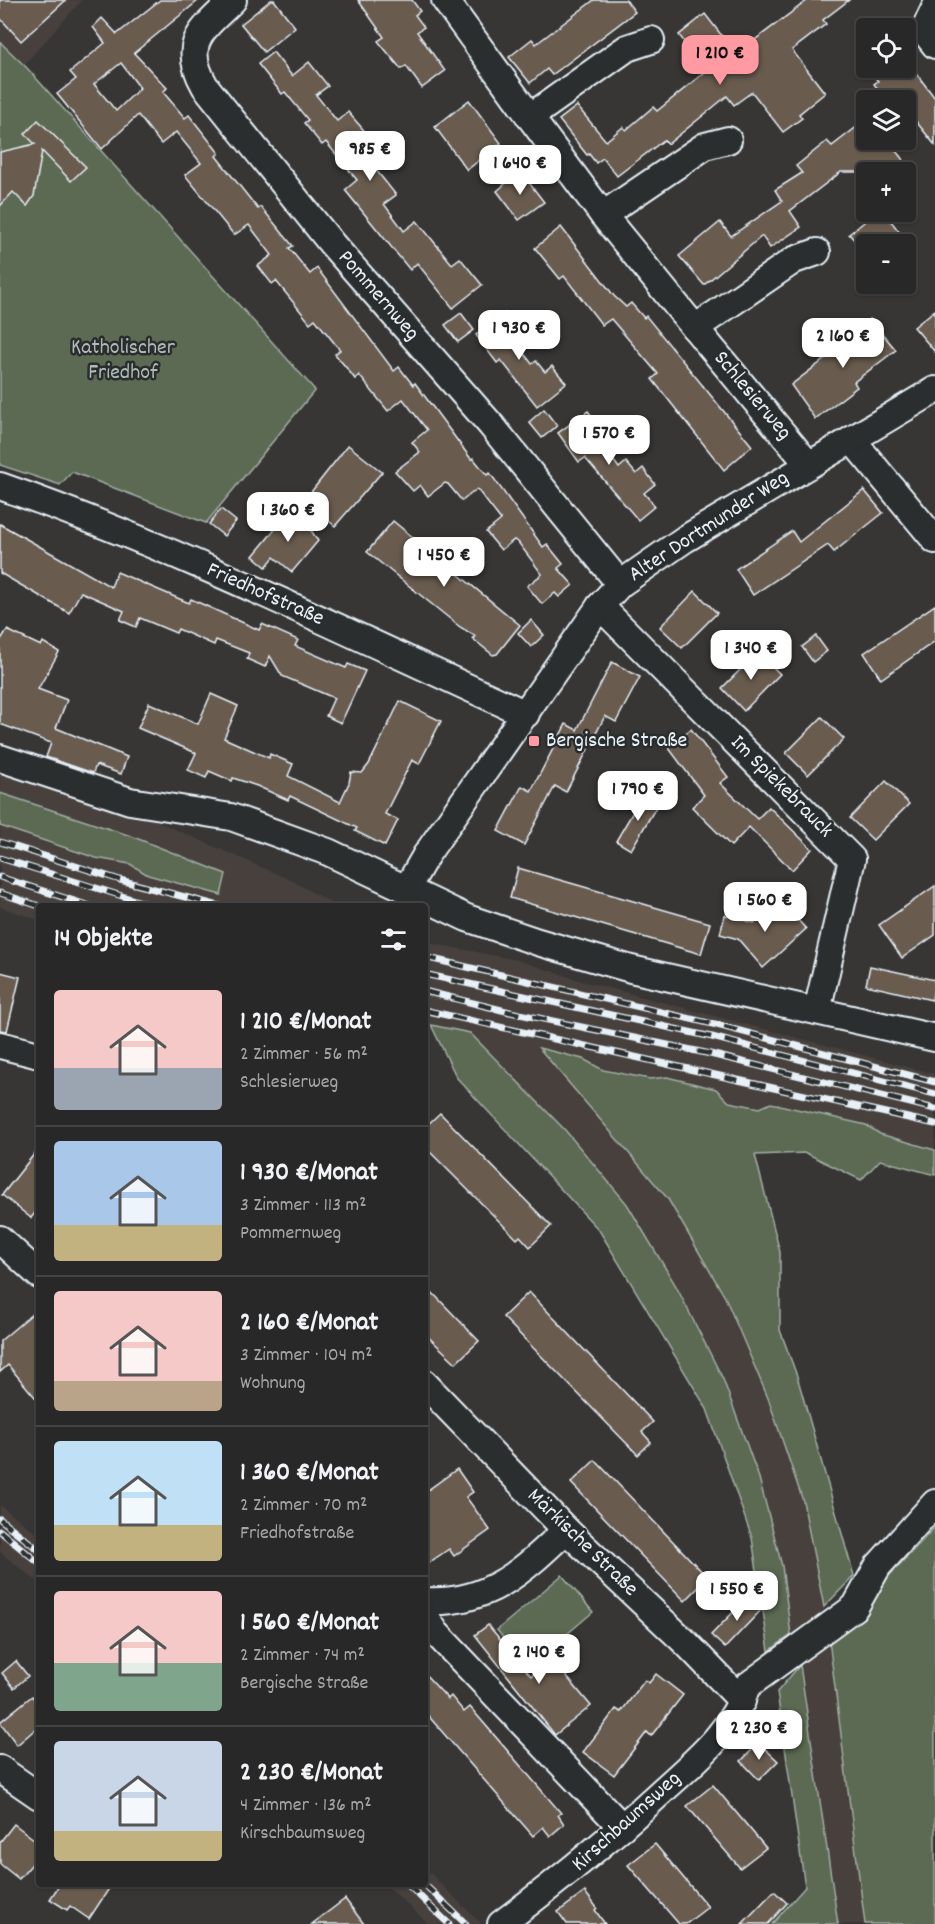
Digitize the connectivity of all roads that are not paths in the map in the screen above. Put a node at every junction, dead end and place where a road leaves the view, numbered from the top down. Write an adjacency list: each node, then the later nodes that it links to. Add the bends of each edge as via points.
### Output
1 (233, 0): 16 (street, Pommernweg, via 203,28 195,42 195,69 205,86)
2 (445, 0): 6 (street, Schlesierweg)
3 (935, 8): 5 (street, via 924,31)
4 (651, 40): 6 (street, via 627,48)
5 (935, 45)
6 (530, 117): 8 (street, Schlesierweg)
7 (728, 140): 8 (street, via 705,146)
8 (603, 215): 10 (street, Schlesierweg)
9 (817, 252): 10 (street, Schlesierweg, via 794,260)
10 (695, 328): 13 (street, Schlesierweg)
11 (935, 390): 12 (street, Alter Dortmunder Weg)
12 (852, 441): 13 (street, Alter Dortmunder Weg); 15 (street)
13 (808, 464): 16 (street, Alter Dortmunder Weg, via 678,543)
14 (0, 486): 18 (street, Friedhofstraße, via 226,577)
15 (935, 540)
16 (620, 584): 17 (street, Alter Dortmunder Weg)
17 (600, 606): 18 (street, Alter Dortmunder Weg); 21 (street, Im Spiekebrauck, via 852,859)
18 (526, 714): 20 (street, Alter Dortmunder Weg, via 426,855)
19 (0, 758): 20 (street, via 130,801 231,817 328,852)
20 (406, 890): 21 (street, via 467,918 631,969)
21 (817, 1011): 22 (street)
22 (935, 1038)
23 (0, 1045): 24 (street)
24 (36, 1054)
25 (0, 1239): 26 (street)
26 (36, 1272)
27 (428, 1387): 29 (street, Märkische Straße)
28 (935, 1503): 32 (street, Kirschbaumsweg, via 878,1566 855,1607 747,1686)
29 (566, 1530): 30 (street, via 535,1560 485,1593 462,1600); 32 (street, Märkische Straße)
30 (428, 1601)
31 (428, 1620): 35 (street)
32 (742, 1701): 35 (street, Kirschbaumsweg, via 728,1726 703,1754)
33 (0, 1769): 34 (street)
34 (36, 1794)
35 (622, 1827): 36 (street, Kirschbaumsweg, via 575,1869)
36 (501, 1924)

